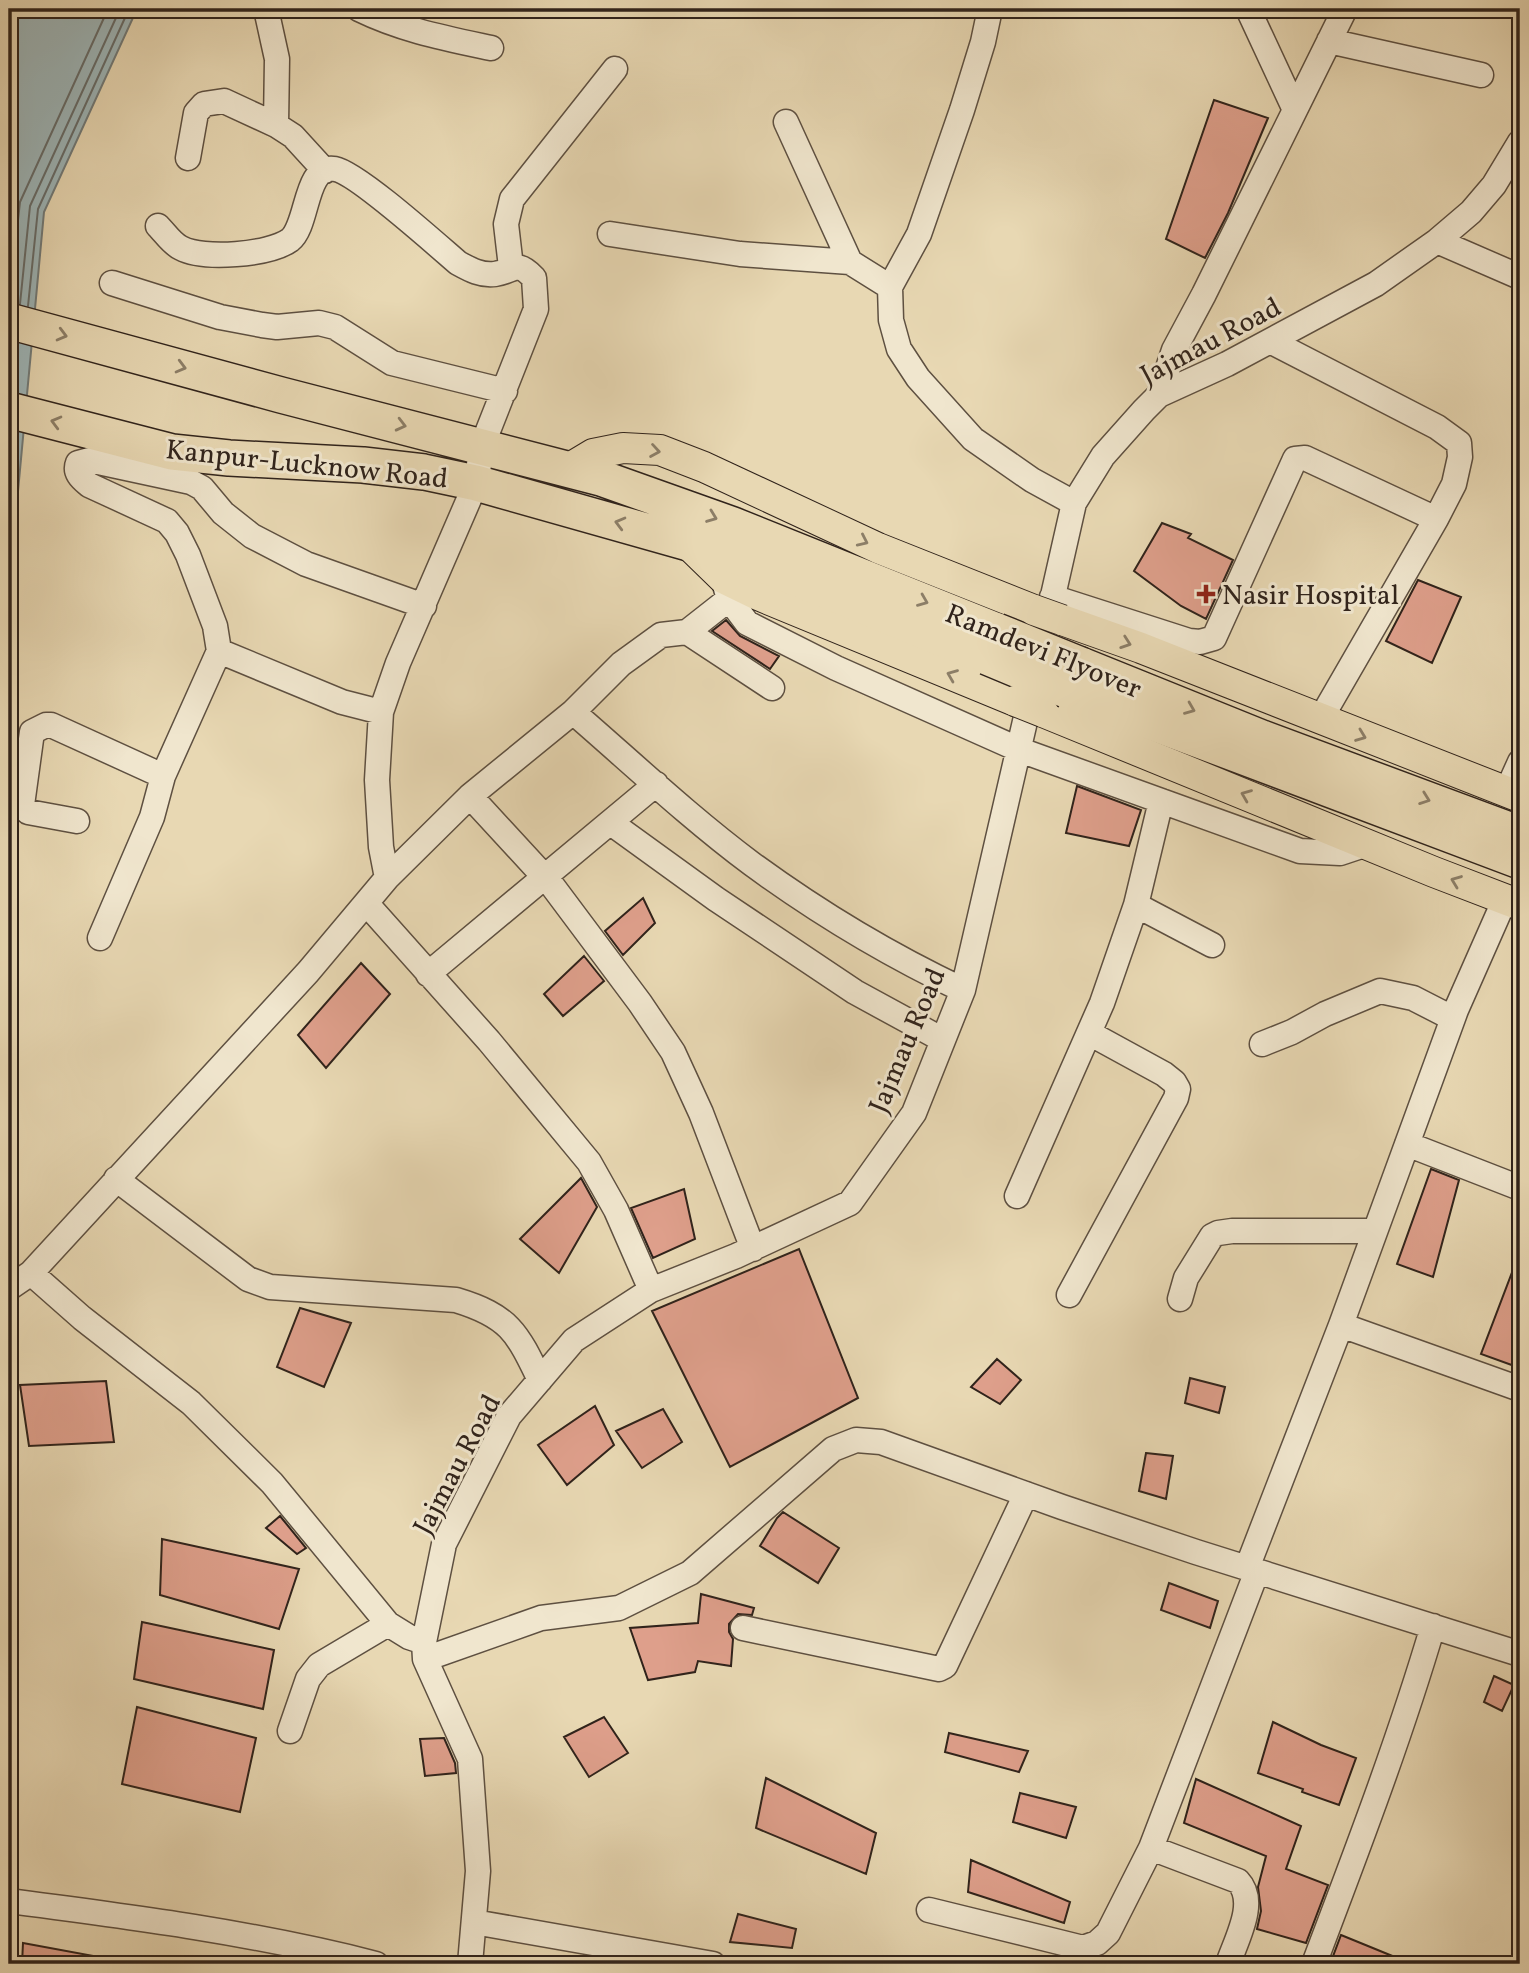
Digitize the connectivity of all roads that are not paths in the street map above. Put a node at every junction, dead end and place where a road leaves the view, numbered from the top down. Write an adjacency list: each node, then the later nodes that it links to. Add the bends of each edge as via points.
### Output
1 (266, 9): 12 (street, via 277,59)
2 (359, 9): 7 (street, via 427,35)
3 (990, 9): 23 (street, via 962,110 919,234)
4 (1248, 9): 10 (street)
5 (1345, 9): 6 (street)
6 (1329, 41): 9 (street); 10 (street)
7 (491, 48)
8 (615, 69): 20 (street, via 512,199 506,224)
9 (1481, 75)
10 (1295, 110): 27 (street, via 1174,350)
11 (786, 122): 19 (street)
12 (276, 125): 14 (street, via 224,101 204,104 196,113); 15 (street, via 293,136)
13 (1520, 142): 18 (street, Jajmau Road, via 1471,212)
14 (188, 158)
15 (325, 171): 16 (street, via 312,184 299,229 290,240 272,248 209,256 193,253 178,247); 20 (street, via 336,169 360,182 473,271 495,274)
16 (158, 226)
17 (610, 234): 19 (street, via 740,254)
18 (1437, 241): 21 (street); 25 (street, Jajmau Road, via 1376,284)
19 (850, 262): 23 (street)
20 (511, 267): 26 (street, via 525,268 534,278 536,309)
21 (1520, 277)
22 (112, 283): 26 (street, via 220,317 277,327 319,323 335,327 392,363)
23 (890, 287): 32 (street, via 891,320 899,349 918,378 973,439)
24 (9, 321): 29 (highway, Kanpur-Lucknow Road, one-way to 29)
25 (1270, 341): 27 (street, Jajmau Road); 33 (street, via 1437,426 1459,443 1454,484)
26 (505, 391): 29 (street)
27 (1159, 395): 32 (street, Jajmau Road, via 1103,456)
28 (9, 410): 31 (highway, Kanpur-Lucknow Road, one-way to 28, via 375,466 172,452)
29 (482, 446): 30 (highway, Kanpur-Lucknow Road); 31 (street)
30 (568, 469): 37 (main road, one-way to 37, via 593,454 622,447 660,450 878,548); 39 (highway, Ramdevi Flyover, one-way to 39, via 672,501)
31 (476, 483): 34 (highway, Kanpur-Lucknow Road, one-way to 31); 36 (street)
32 (1074, 503): 37 (street, Jajmau Road)
33 (1436, 519): 37 (street, via 1298,457 1213,638 1189,641); 44 (street)
34 (686, 542): 35 (main road); 39 (highway, Ramdevi Flyover)
35 (726, 588): 38 (street); 45 (street, via 747,623); 55 (main road, one-way to 35, bridge, via 758,595)
36 (424, 606): 40 (street, via 306,564 252,536 191,482 89,460 78,464 79,476 89,485 167,521 177,533 215,626); 42 (street)
37 (1049, 609): 44 (main road, one-way to 44); 45 (street, Jajmau Road)
38 (687, 632): 41 (street); 43 (street, via 661,635 621,664)
39 (992, 644): 54 (highway, Ramdevi Flyover, one-way to 54, bridge); 56 (highway, Ramdevi Flyover, bridge, via 1098,704)
40 (219, 651): 42 (street, via 342,702); 47 (street)
41 (772, 688)
42 (381, 712): 58 (street, via 377,780)
43 (573, 712): 48 (street); 50 (street)
44 (1320, 720): 49 (main road, one-way to 49)
45 (1020, 750): 51 (street); 65 (street, Jajmau Road)
46 (1520, 762): 49 (street)
47 (163, 776): 52 (street, via 51,725 39,728 32,732 22,805 28,812); 62 (street, via 152,817)
48 (656, 784): 53 (street); 65 (street, via 754,865 857,935)
49 (1513, 795)
50 (470, 796): 57 (street); 58 (street)
51 (1161, 801): 55 (street, via 1300,851 1340,853); 61 (street)
52 (77, 821)
53 (611, 823): 57 (street); 68 (street, via 855,992)
54 (1520, 834)
55 (1367, 844): 59 (main road, one-way to 55)
56 (1520, 861)
57 (545, 876): 64 (street); 75 (street, via 673,1052)
58 (387, 878): 60 (street)
59 (1513, 902): 66 (street)
60 (366, 903): 64 (street); 71 (street)
61 (1136, 905): 63 (street); 67 (street)
62 (100, 938)
63 (1212, 945)
64 (428, 974): 78 (street, via 589,1162)
65 (963, 990): 68 (street, Jajmau Road)
66 (1452, 1018): 69 (street, via 1413,998 1380,991); 70 (street)
67 (1089, 1033): 73 (street); 79 (street, via 1164,1074 1178,1089)
68 (943, 1040): 75 (street, Jajmau Road, via 914,1113 850,1203)
69 (1262, 1044)
70 (1407, 1144): 72 (street); 74 (street)
71 (116, 1179): 76 (street); 82 (street, via 259,1283 456,1300 481,1307 520,1338)
72 (1520, 1188)
73 (1017, 1196)
74 (1375, 1231): 80 (street, via 1219,1233 1212,1236 1186,1278); 81 (street)
75 (753, 1249): 78 (street, Jajmau Road)
76 (31, 1273): 77 (street); 86 (street, via 209,1420 272,1483)
77 (9, 1289)
78 (651, 1290): 82 (street, Jajmau Road, via 574,1340)
79 (1069, 1295)
80 (1180, 1299)
81 (1341, 1325): 83 (street); 85 (street)
82 (540, 1380): 89 (street, Jajmau Road, via 509,1416 444,1544)
83 (1520, 1389)
84 (1026, 1494): 85 (street); 88 (street, via 945,1666 939,1669); 89 (street, via 881,1442 856,1440 833,1449 690,1573 619,1608 541,1618)
85 (1252, 1570): 87 (street); 92 (street)
86 (388, 1624): 89 (street); 91 (street, via 319,1665 308,1679)
87 (1433, 1626): 90 (street); 101 (street)
88 (743, 1629)
89 (425, 1650): 95 (street, via 470,1759 478,1871)
90 (1520, 1654)
91 (290, 1731)
92 (1152, 1848): 94 (street, via 1108,1933 1083,1948); 100 (street, via 1244,1887 1246,1909)
93 (9, 1900): 97 (street, via 286,1943)
94 (929, 1910)
95 (474, 1922): 96 (street); 98 (street)
96 (639, 1958): 99 (street)
97 (376, 1964)
98 (470, 1964)
99 (713, 1964)
100 (1228, 1964)
101 (1314, 1964)

